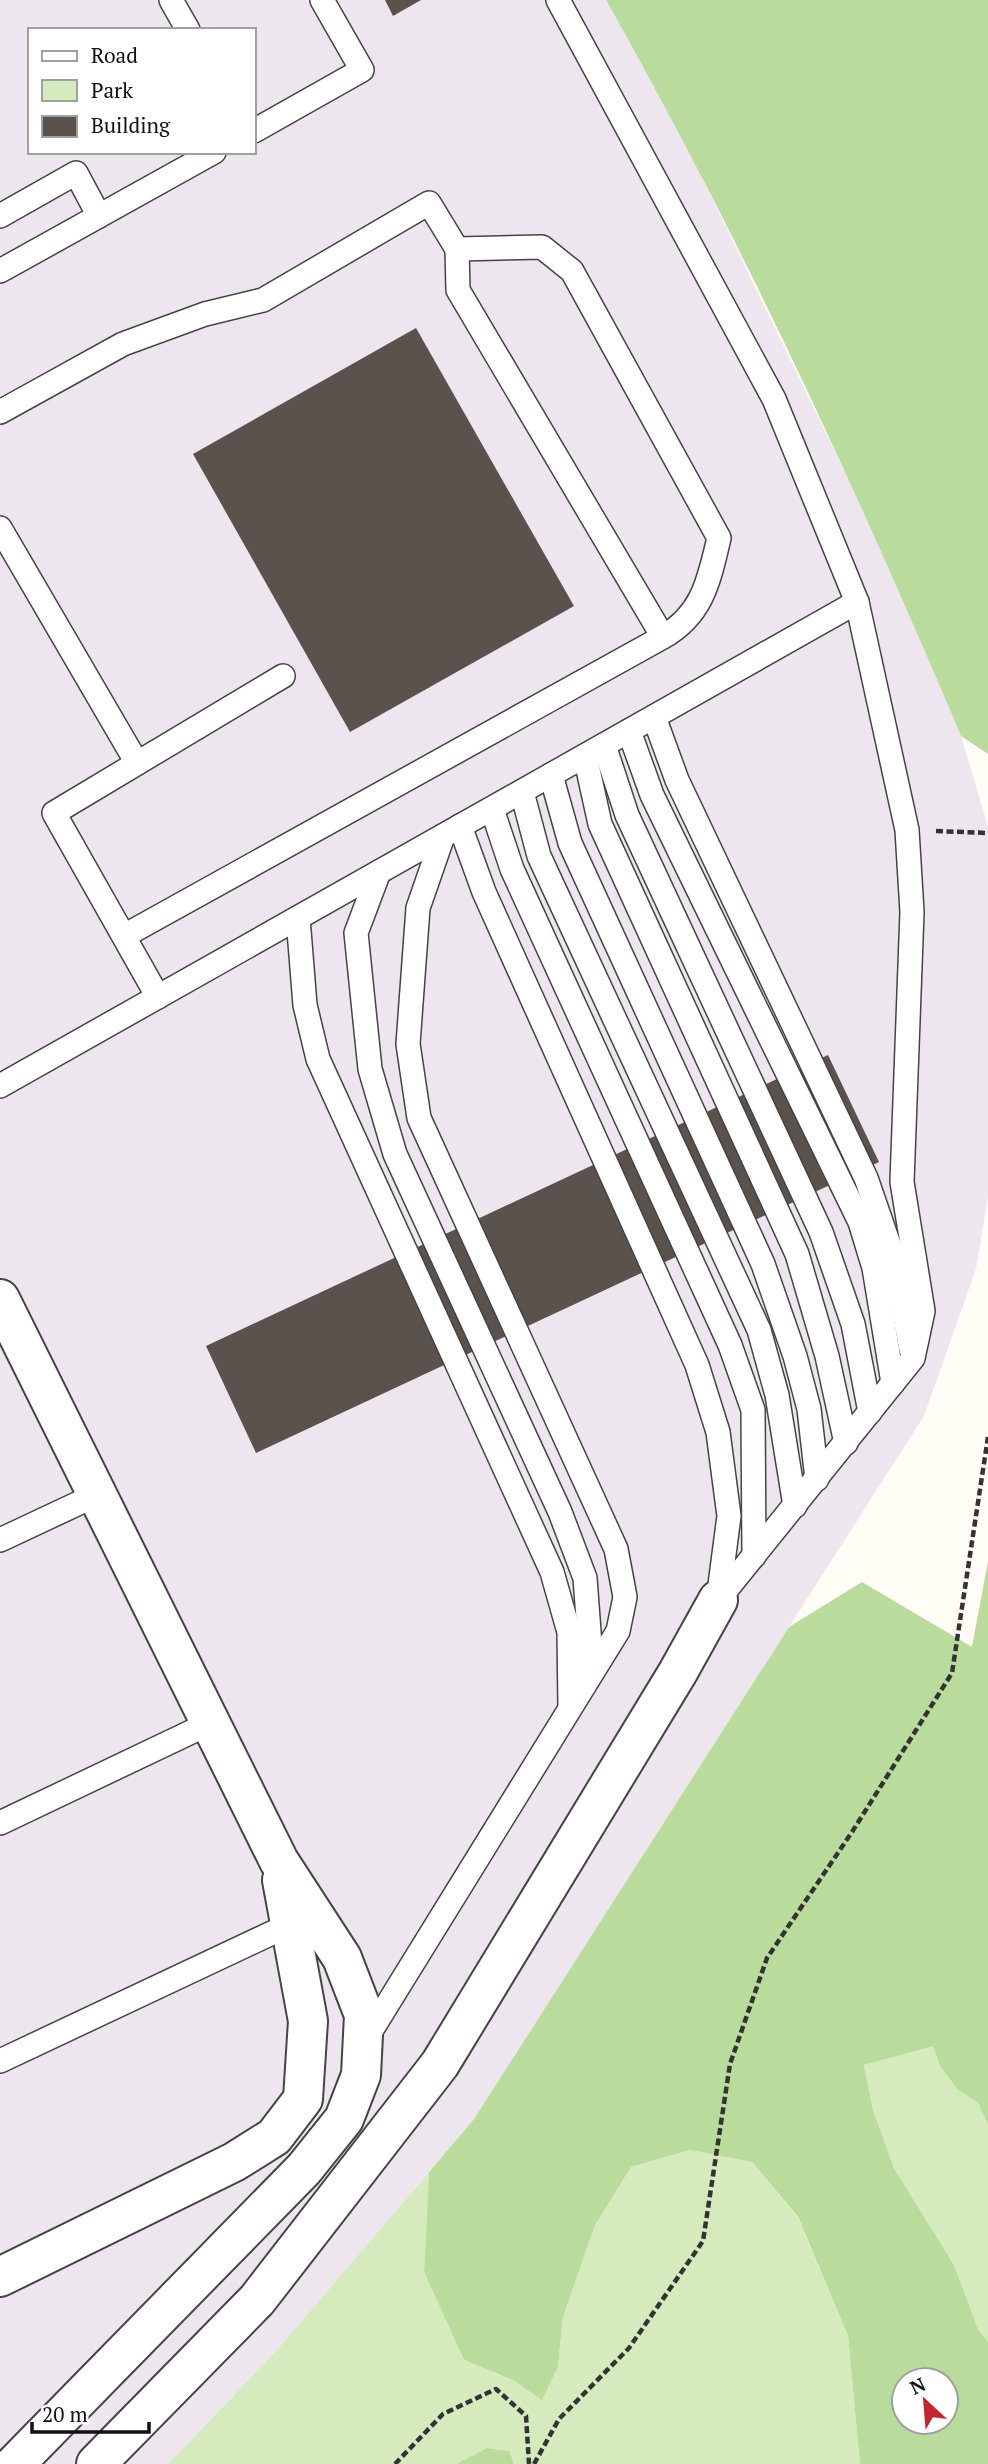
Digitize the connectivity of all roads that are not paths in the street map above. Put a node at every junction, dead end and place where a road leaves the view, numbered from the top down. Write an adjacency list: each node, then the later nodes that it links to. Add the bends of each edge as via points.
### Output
1 (171, 0): 4 (lane)
2 (322, 0): 5 (lane, via 362,70)
3 (558, 0): 13 (lane, via 774,399)
4 (187, 28)
5 (256, 130)
6 (211, 154): 8 (lane)
7 (0, 216): 8 (lane, via 76,173)
8 (99, 216): 10 (lane)
9 (457, 249): 11 (lane, via 429,203 263,300 205,314 123,344); 14 (lane, via 458,290); 14 (lane, via 542,247 572,271 719,538 707,589 682,626)
10 (0, 271)
11 (0, 412)
12 (0, 528): 19 (lane)
13 (857, 602): 16 (lane); 30 (lane, via 907,830 912,912 902,1182 923,1311)
14 (663, 637): 26 (lane)
15 (283, 676): 19 (lane)
16 (654, 717): 17 (lane); 30 (lane, via 677,779 866,1178 894,1259)
17 (629, 731): 18 (lane); 31 (lane, via 652,795 860,1222 874,1268)
18 (594, 751): 20 (lane); 32 (lane, via 821,1232 853,1324); 33 (lane, via 600,824 797,1254)
19 (137, 763): 26 (lane, via 54,813)
20 (551, 775): 21 (lane); 34 (lane, via 570,843 763,1264 796,1356 809,1409)
21 (522, 792): 22 (lane); 36 (lane, via 540,856 759,1330 777,1395)
22 (492, 808): 23 (lane); 38 (lane, via 513,869 735,1358 753,1410)
23 (451, 831): 24 (lane); 39 (lane, via 484,892 697,1365 718,1432 729,1516); 40 (lane, via 418,908 408,1044 419,1118 616,1549 625,1597 618,1631)
24 (379, 872): 25 (lane); 40 (lane, via 356,933 370,1069 395,1154 581,1567)
25 (298, 918): 27 (lane); 41 (lane, via 305,1005 318,1059 552,1572 569,1632)
26 (124, 936): 27 (lane)
27 (158, 998): 28 (lane)
28 (0, 1086)
29 (1, 1305): 35 (street)
30 (913, 1359): 31 (lane)
31 (893, 1383): 32 (lane)
32 (870, 1412): 33 (lane)
33 (846, 1443): 34 (lane)
34 (817, 1479): 36 (lane)
35 (96, 1495): 37 (lane); 42 (street)
36 (795, 1506): 38 (lane)
37 (0, 1540)
38 (754, 1556): 39 (lane)
39 (718, 1600): 50 (street, via 440,2064 257,2300)
40 (592, 1672): 41 (lane)
41 (570, 1708): 46 (lane)
42 (210, 1723): 43 (lane); 44 (street)
43 (0, 1823)
44 (279, 1861): 45 (street); 46 (street, via 342,1958 364,2015)
45 (291, 1924): 47 (lane); 48 (street, via 308,2021 303,2099 274,2137 234,2162)
46 (362, 2045): 49 (street, via 361,2075 344,2119 304,2169)
47 (0, 2061)
48 (0, 2277)
49 (15, 2464)
50 (96, 2464)

